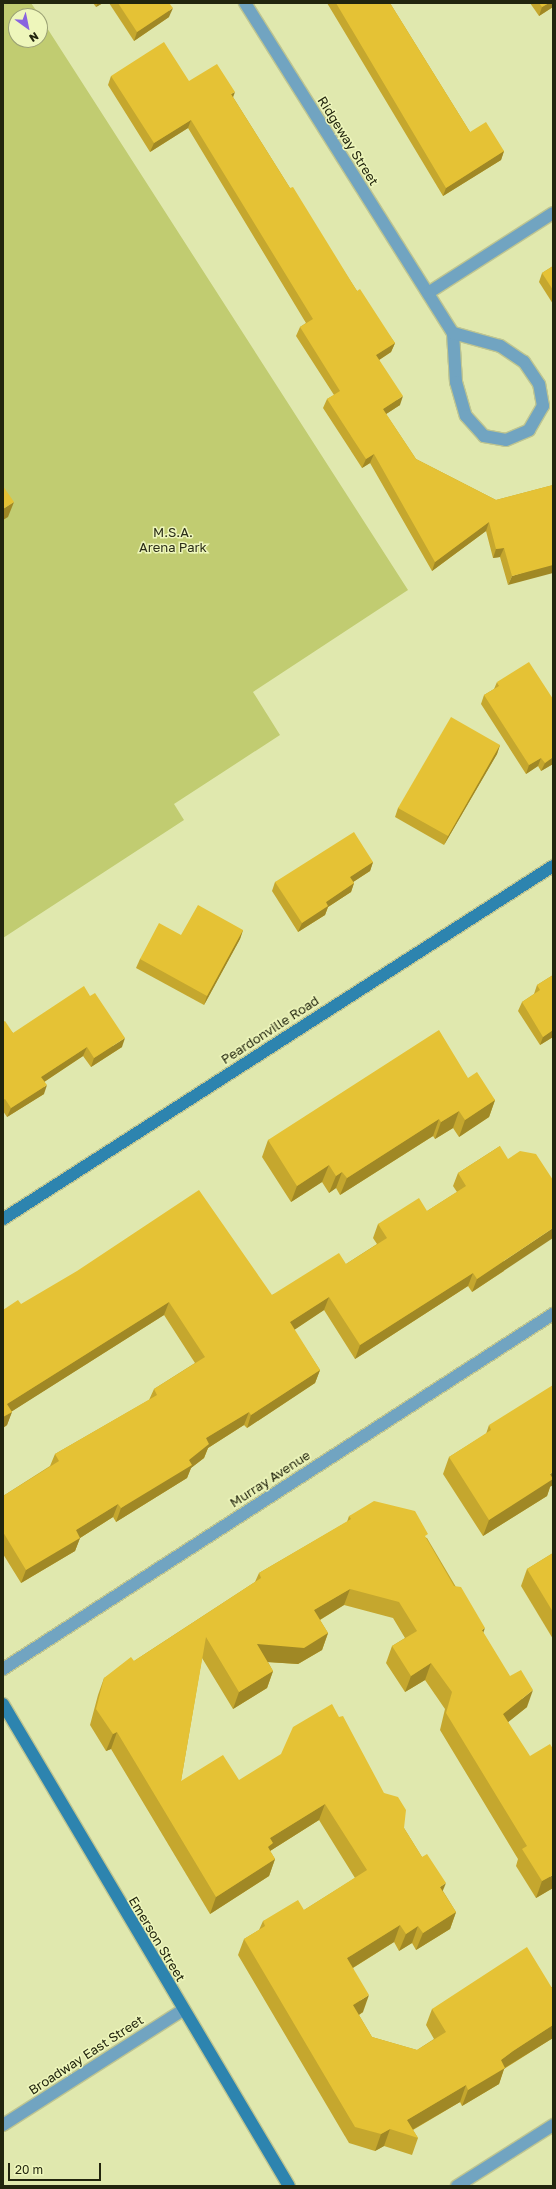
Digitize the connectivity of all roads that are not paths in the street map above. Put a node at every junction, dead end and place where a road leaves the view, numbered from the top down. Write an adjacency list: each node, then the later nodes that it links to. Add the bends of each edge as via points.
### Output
1 (245, 3): 3 (street, Ridgeway Street)
2 (553, 213): 3 (street)
3 (428, 293): 4 (street, Ridgeway Street)
4 (453, 333): 4 (street, Ridgeway Street, via 456,382 466,416 484,436 506,440 529,430 543,406 539,384 524,362 500,346)
5 (553, 866): 6 (main road, Peardonville Road)
6 (3, 1219)
7 (553, 1314): 8 (street, Murray Avenue)
8 (3, 1669)
9 (3, 1704): 10 (main road, Emerson Street)
10 (184, 2010): 11 (street, Broadway East Street); 13 (main road, Emerson Street)
11 (3, 2125)
12 (553, 2125): 14 (street)
13 (290, 2186)
14 (457, 2186)

